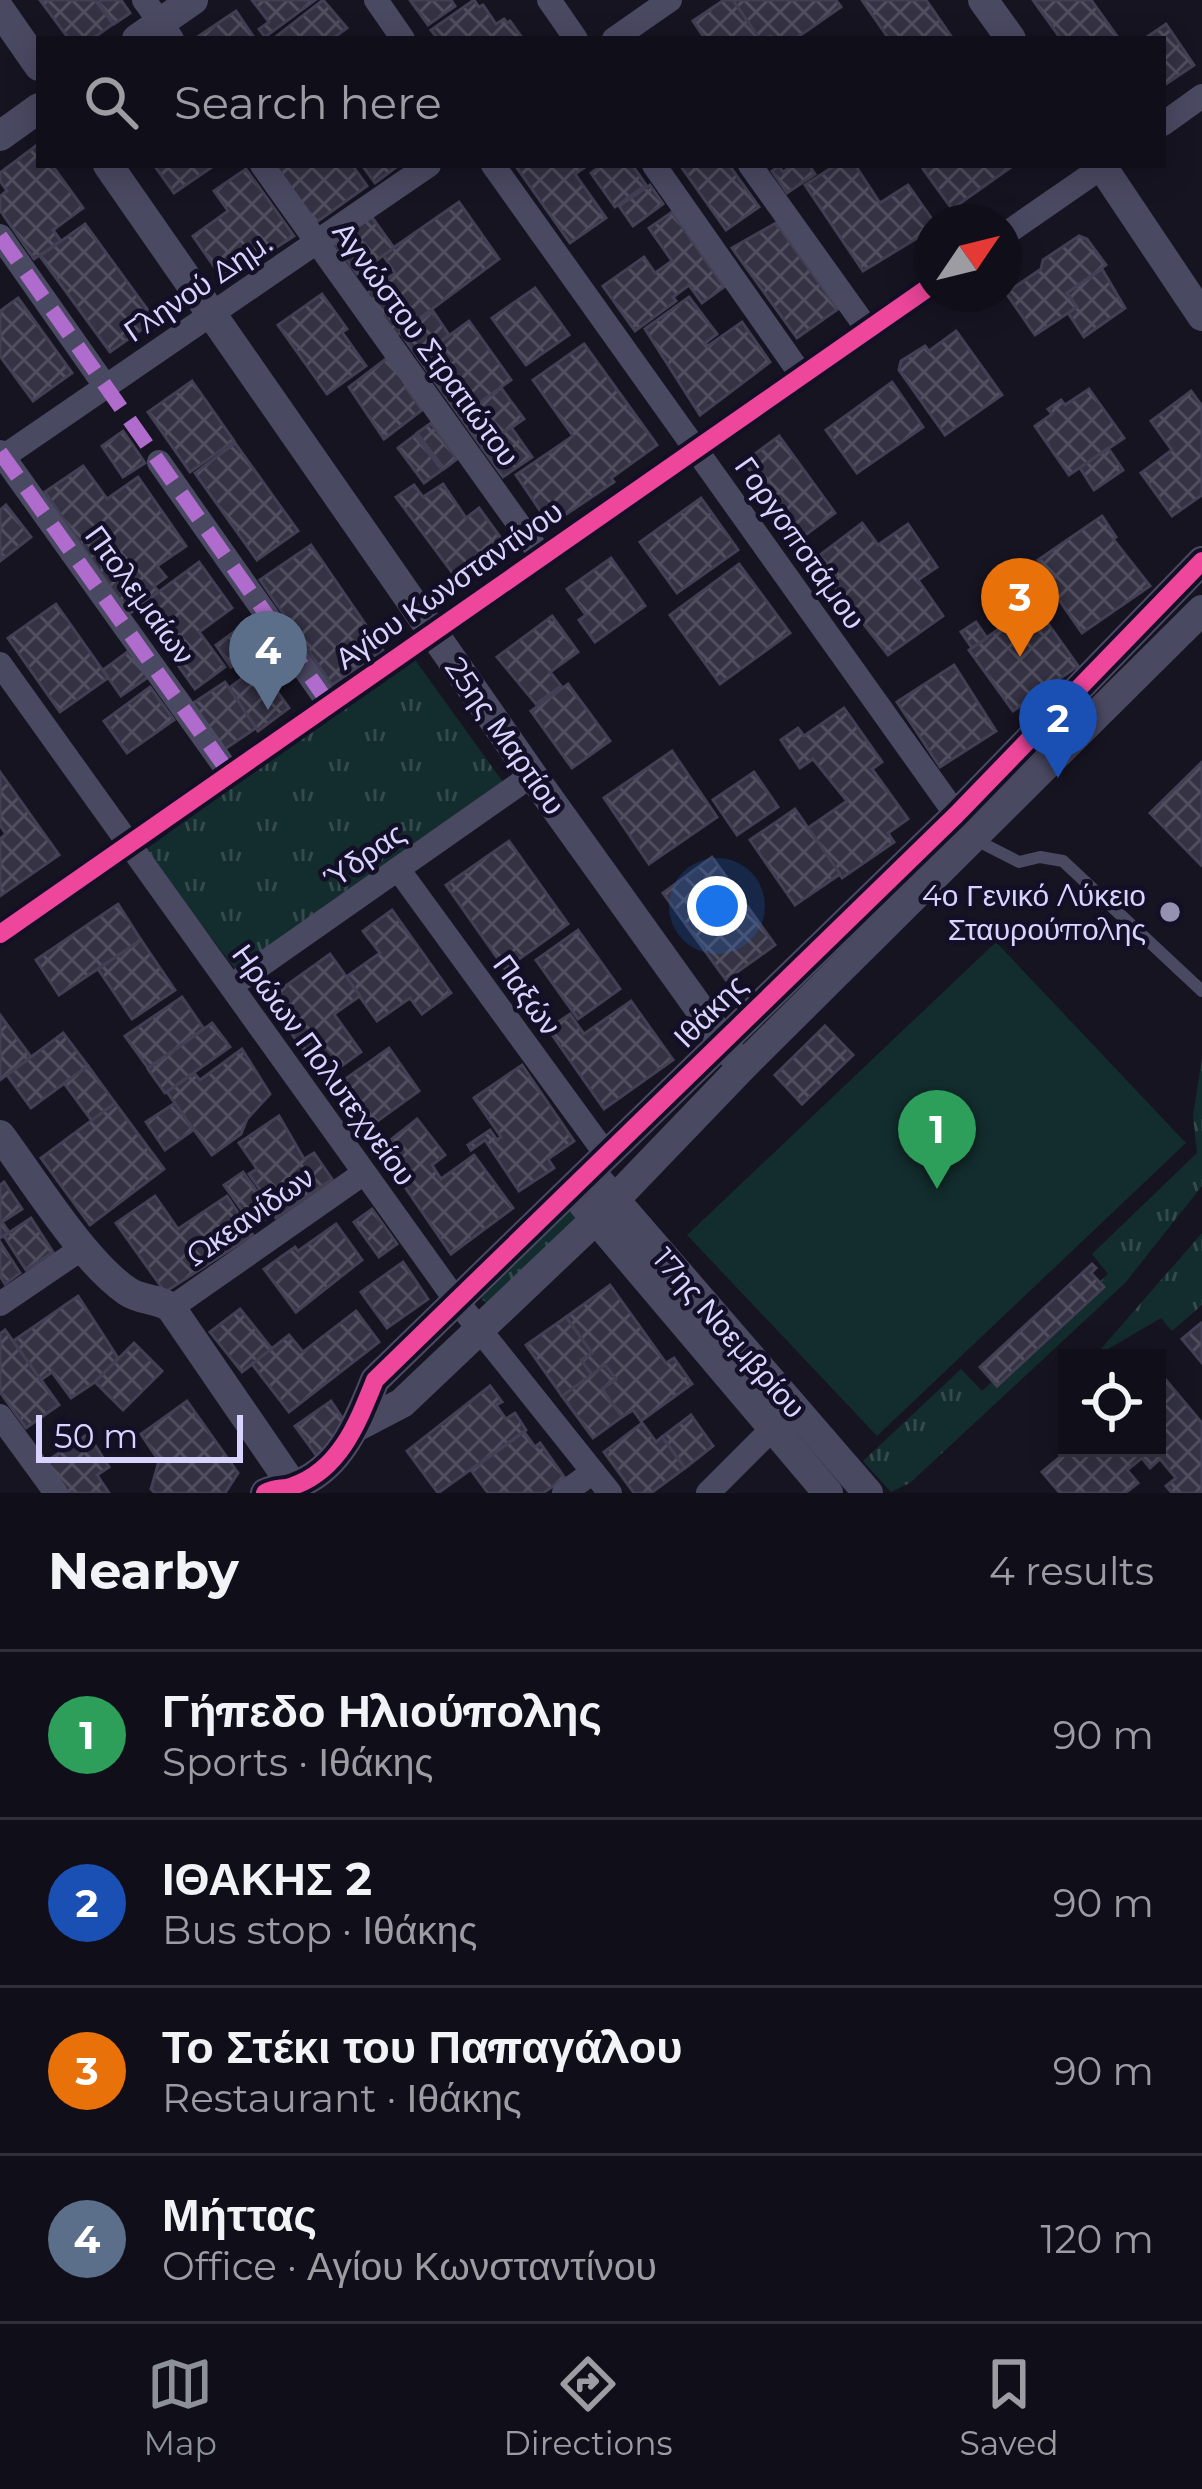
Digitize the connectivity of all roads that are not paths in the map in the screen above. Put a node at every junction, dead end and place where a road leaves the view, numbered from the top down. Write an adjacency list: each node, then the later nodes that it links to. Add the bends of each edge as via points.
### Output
1 (193, 0): 8 (street)
2 (376, 0): 9 (street)
3 (550, 0): 10 (street)
4 (670, 0): 7 (street)
5 (983, 0): 13 (street)
6 (0, 10): 14 (street)
7 (646, 17): 11 (street); 12 (street)
8 (153, 25)
9 (402, 36)
10 (574, 36)
11 (618, 36)
12 (659, 36)
13 (1009, 36)
14 (36, 62)
15 (1202, 97): 17 (street)
16 (36, 110): 18 (street)
17 (1166, 122)
18 (0, 136)
19 (110, 168): 31 (street, 25ης Μαρτίου)
20 (264, 168): 29 (street, Αγνώστου Στρατιώτου)
21 (425, 168): 29 (street, Γληνού Δημ.)
22 (495, 168): 36 (street, Γοργοποτάμου)
23 (656, 168): 34 (street)
24 (752, 168): 33 (street)
25 (1100, 168): 27 (street)
26 (1104, 168): 32 (street)
27 (1022, 222)
28 (0, 236): 35 (street)
29 (317, 242): 31 (street, Γληνού Δημ.); 39 (street, Αγνώστου Στρατιώτου)
30 (914, 298): 33 (street, Αγίου Κωνσταντίνου)
31 (212, 314): 35 (street, Γληνού Δημ.); 42 (street, 25ης Μαρτίου)
32 (1202, 316)
33 (868, 330): 34 (street, Αγίου Κωνσταντίνου)
34 (802, 376): 36 (street, Αγίου Κωνσταντίνου)
35 (106, 387): 37 (street, Γληνού Δημ.)
36 (696, 449): 39 (street, Αγίου Κωνσταντίνου); 47 (street, Γοργοποτάμου)
37 (1, 456): 45 (street, Πτολεμαίων)
38 (159, 462): 44 (street)
39 (542, 557): 42 (street, Αγίου Κωνσταντίνου)
40 (1202, 561): 47 (street, Ιθάκης)
41 (1202, 610): 47 (street, Ιθάκης)
42 (434, 632): 44 (street, Αγίου Κωνσταντίνου); 46 (street, 25ης Μαρτίου)
43 (0, 664): 48 (street, Ηρώων Πολυτεχνείου)
44 (329, 705): 45 (street, Αγίου Κωνσταντίνου)
45 (230, 774): 48 (street, Αγίου Κωνσταντίνου)
46 (532, 775): 49 (street, Ύδρας); 53 (street, 25ης Μαρτίου)
47 (965, 827): 52 (lane, via 1019,862 1063,861); 53 (street, Ιθάκης); 54 (street, Ιθάκης)
48 (128, 845): 50 (street, Αγίου Κωνσταντίνου); 51 (street, Ηρώων Πολυτεχνείου)
49 (398, 869): 51 (street, Ύδρας); 57 (street, Παξών)
50 (0, 934)
51 (231, 986): 56 (street, Ηρώων Πολυτεχνείου)
52 (1202, 991)
53 (721, 1040): 54 (street, 25ης Μαρτίου); 57 (street, Ιθάκης)
54 (742, 1067): 58 (street, Ιθάκης)
55 (0, 1135): 59 (street)
56 (364, 1172): 60 (street, Ηρώων Πολυτεχνείου); 62 (street, Ωκεανίδων)
57 (590, 1174): 58 (street, 17ης Νοεμβρίου); 60 (street, Ιθάκης)
58 (605, 1209): 63 (street, Ιθάκης); 65 (street, 17ης Νοεμβρίου)
59 (84, 1247): 61 (street); 62 (street, via 127,1291)
60 (455, 1300): 63 (street, Ηρώων Πολυτεχνείου); 66 (street, Ιθάκης, via 374,1381)
61 (0, 1304)
62 (171, 1308): 68 (street)
63 (479, 1330): 66 (street, Ιθάκης, via 402,1402); 67 (street, Ηρώων Πολυτεχνείου)
64 (0, 1416): 70 (street)
65 (783, 1419): 69 (street, 17ης Νοεμβρίου); 73 (street); 74 (street, 17ης Νοεμβρίου)
66 (356, 1427): 68 (street, Ιθάκης, via 339,1454)
67 (593, 1472): 71 (street); 72 (street, Ηρώων Πολυτεχνείου)
68 (279, 1490)
69 (866, 1492)
70 (56, 1493)
71 (564, 1493)
72 (610, 1493)
73 (708, 1493)
74 (828, 1493)

